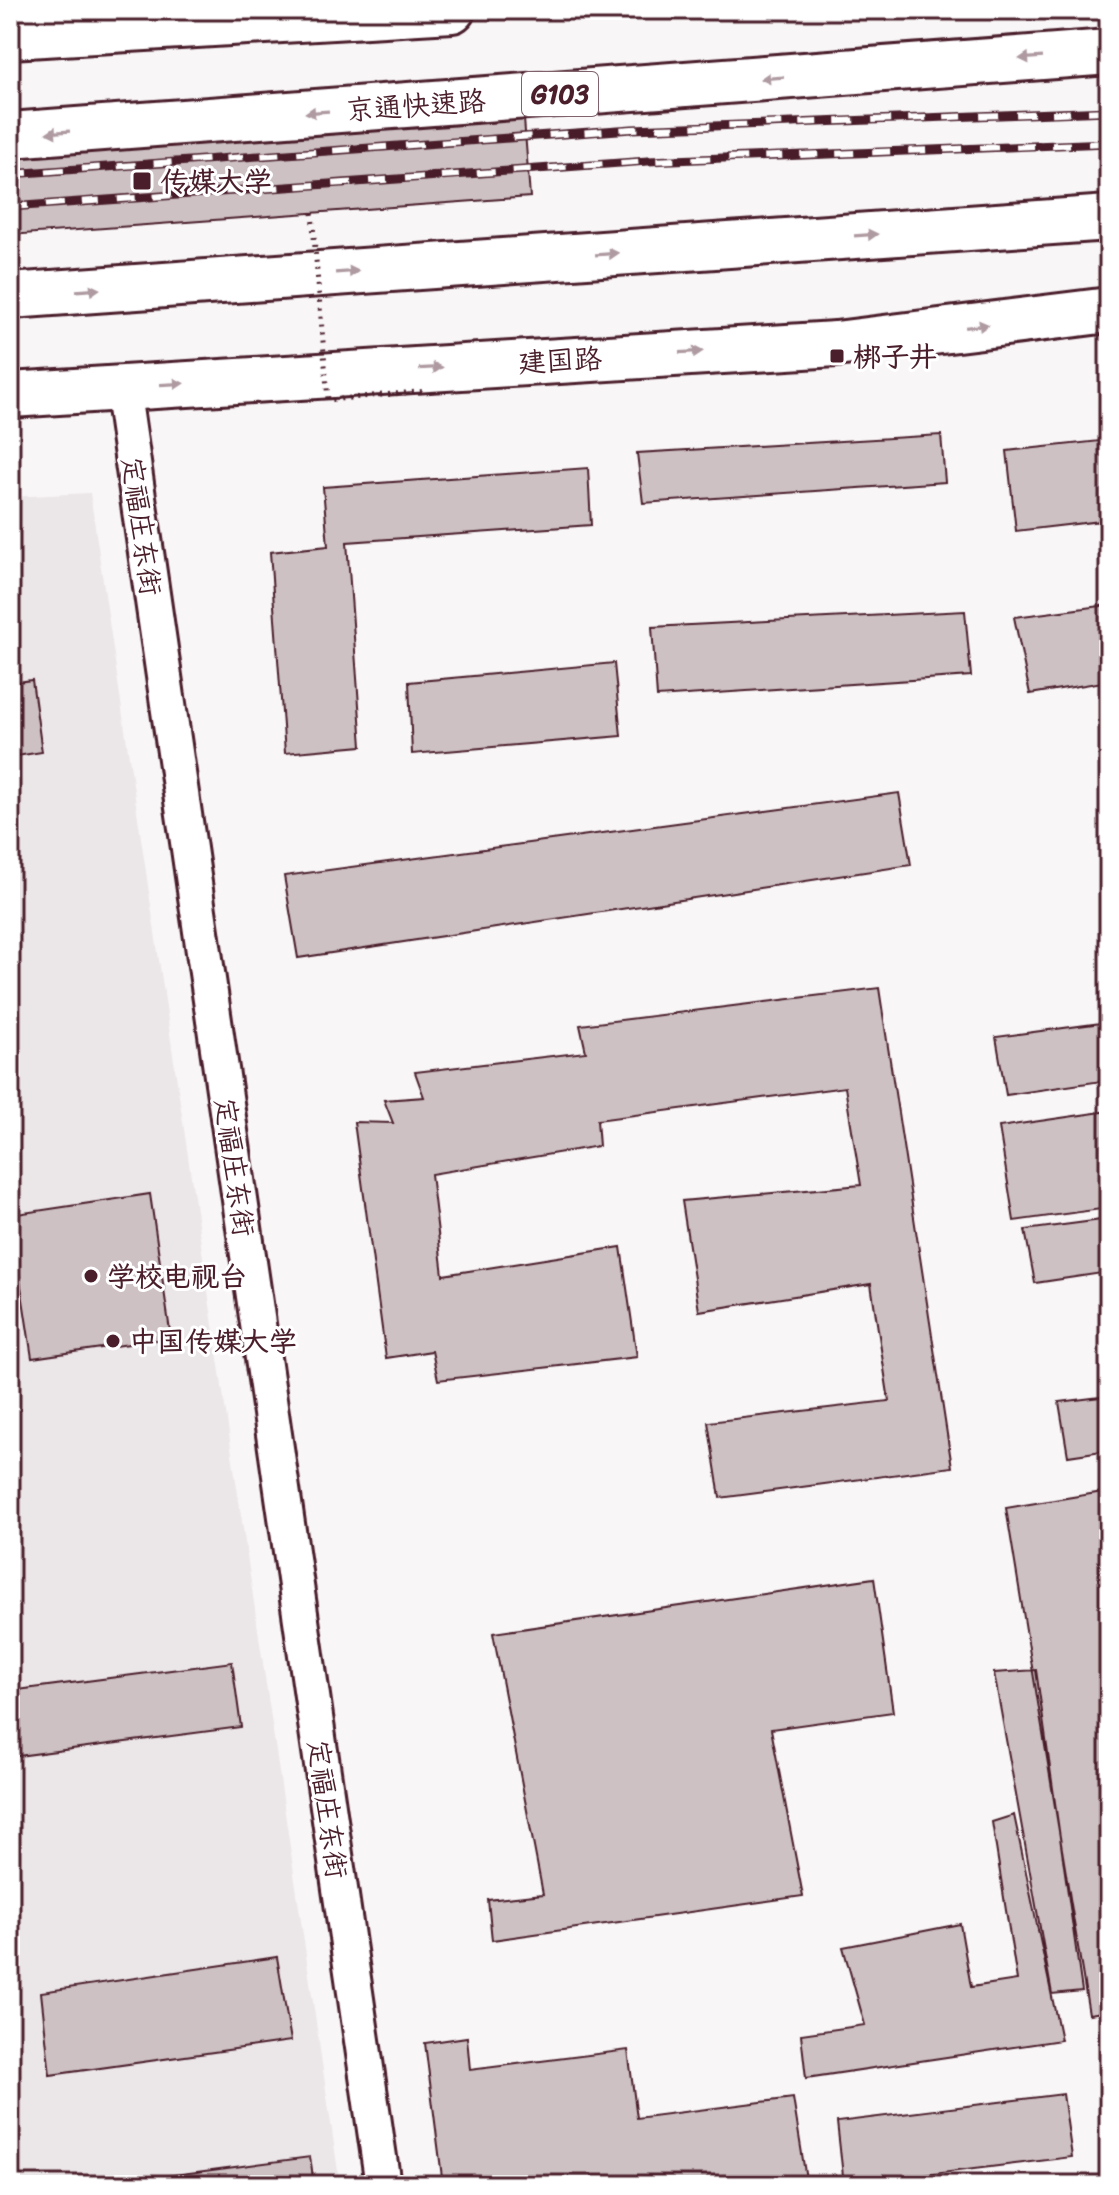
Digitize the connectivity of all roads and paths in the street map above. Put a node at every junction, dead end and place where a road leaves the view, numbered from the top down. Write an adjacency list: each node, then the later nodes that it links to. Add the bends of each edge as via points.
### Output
1 (452, 10): 2 (main road)
2 (10, 36)
3 (1109, 52): 4 (main road, 京通快速路 / G103, one-way to 4)
4 (10, 135)
5 (312, 213): 10 (path, bridge, via 328,400)
6 (1109, 218): 7 (main road, one-way to 6)
7 (10, 296)
8 (1109, 310): 9 (main road, 建国路, one-way to 8, via 836,344)
9 (122, 387): 11 (main road, 建国路); 12 (street, 定福庄东街)
10 (427, 391)
11 (10, 395)
12 (383, 2185)

